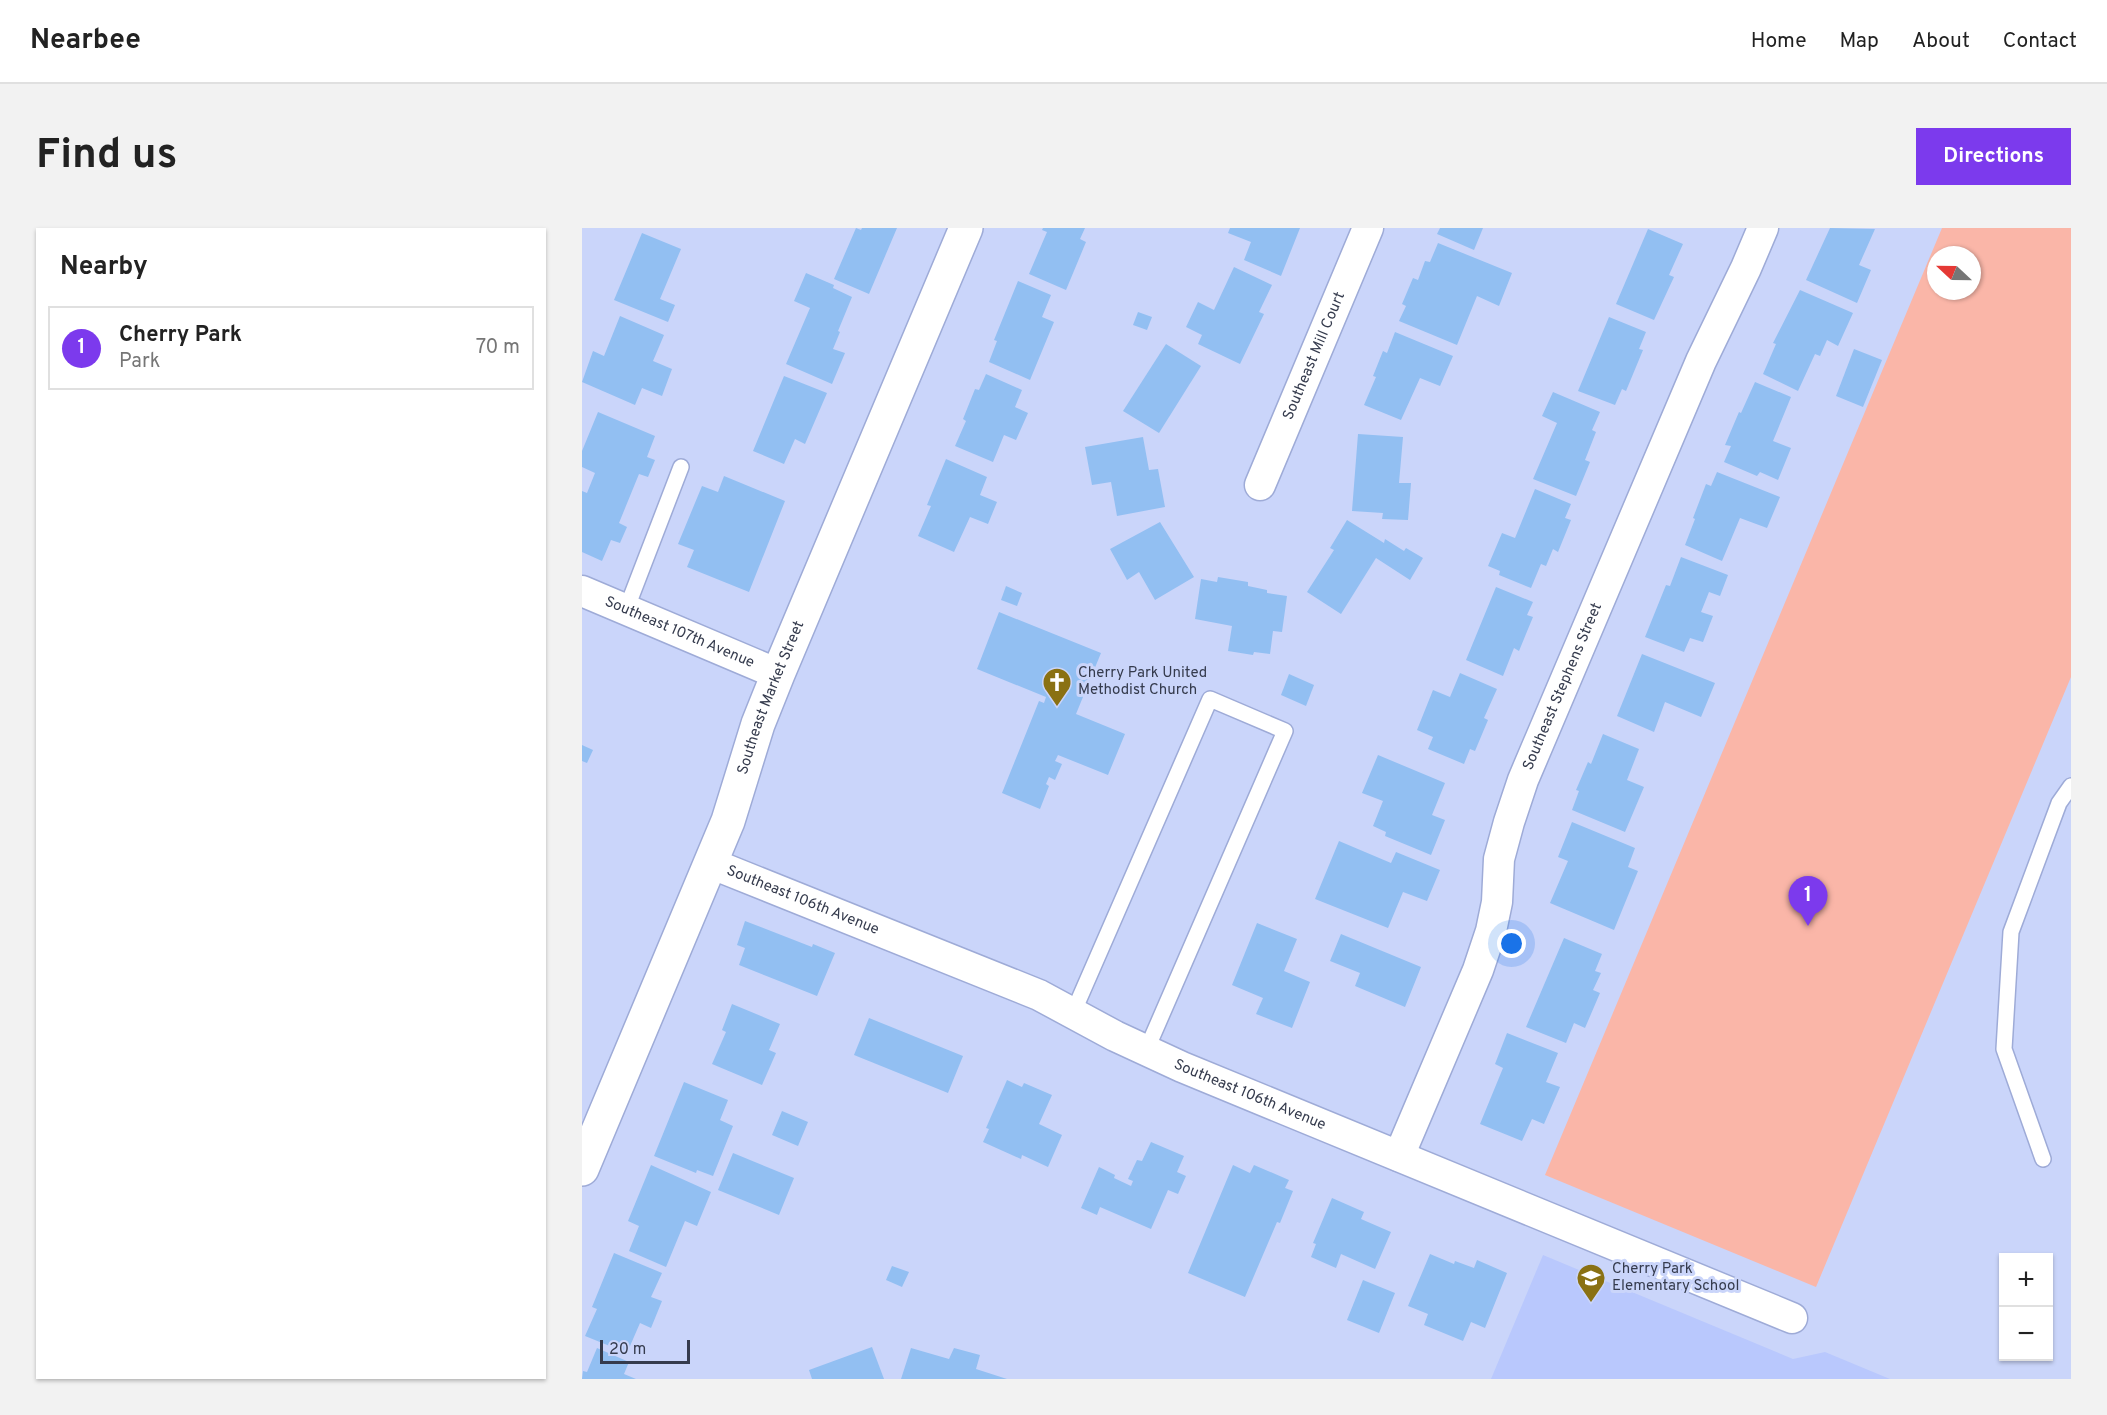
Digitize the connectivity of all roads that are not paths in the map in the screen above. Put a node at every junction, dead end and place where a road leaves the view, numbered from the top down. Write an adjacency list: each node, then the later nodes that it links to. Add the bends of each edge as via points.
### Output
1 (966, 228): 8 (street, Southeast Market Street)
2 (1368, 228): 5 (street, Southeast Mill Court)
3 (1763, 228): 13 (street, Southeast Stephens Street, via 1701,361 1523,780 1499,859 1491,931)
4 (681, 467): 7 (lane)
5 (1260, 485)
6 (582, 591): 7 (street, Southeast 107th Avenue)
7 (626, 610): 8 (street, Southeast 107th Avenue)
8 (778, 674): 10 (street, Southeast Market Street)
9 (2071, 786): 14 (lane, via 2059,803 2012,932 2004,1049)
10 (710, 863): 11 (street, Southeast 106th Avenue, via 1039,995); 15 (street, Southeast Market Street)
11 (1073, 1013): 12 (street, Southeast 106th Avenue); 12 (lane, via 1210,699 1285,731)
12 (1146, 1051): 13 (street, Southeast 106th Avenue)
13 (1398, 1156): 16 (street, Southeast 106th Avenue)
14 (2043, 1159)
15 (582, 1169)
16 (1792, 1318)

